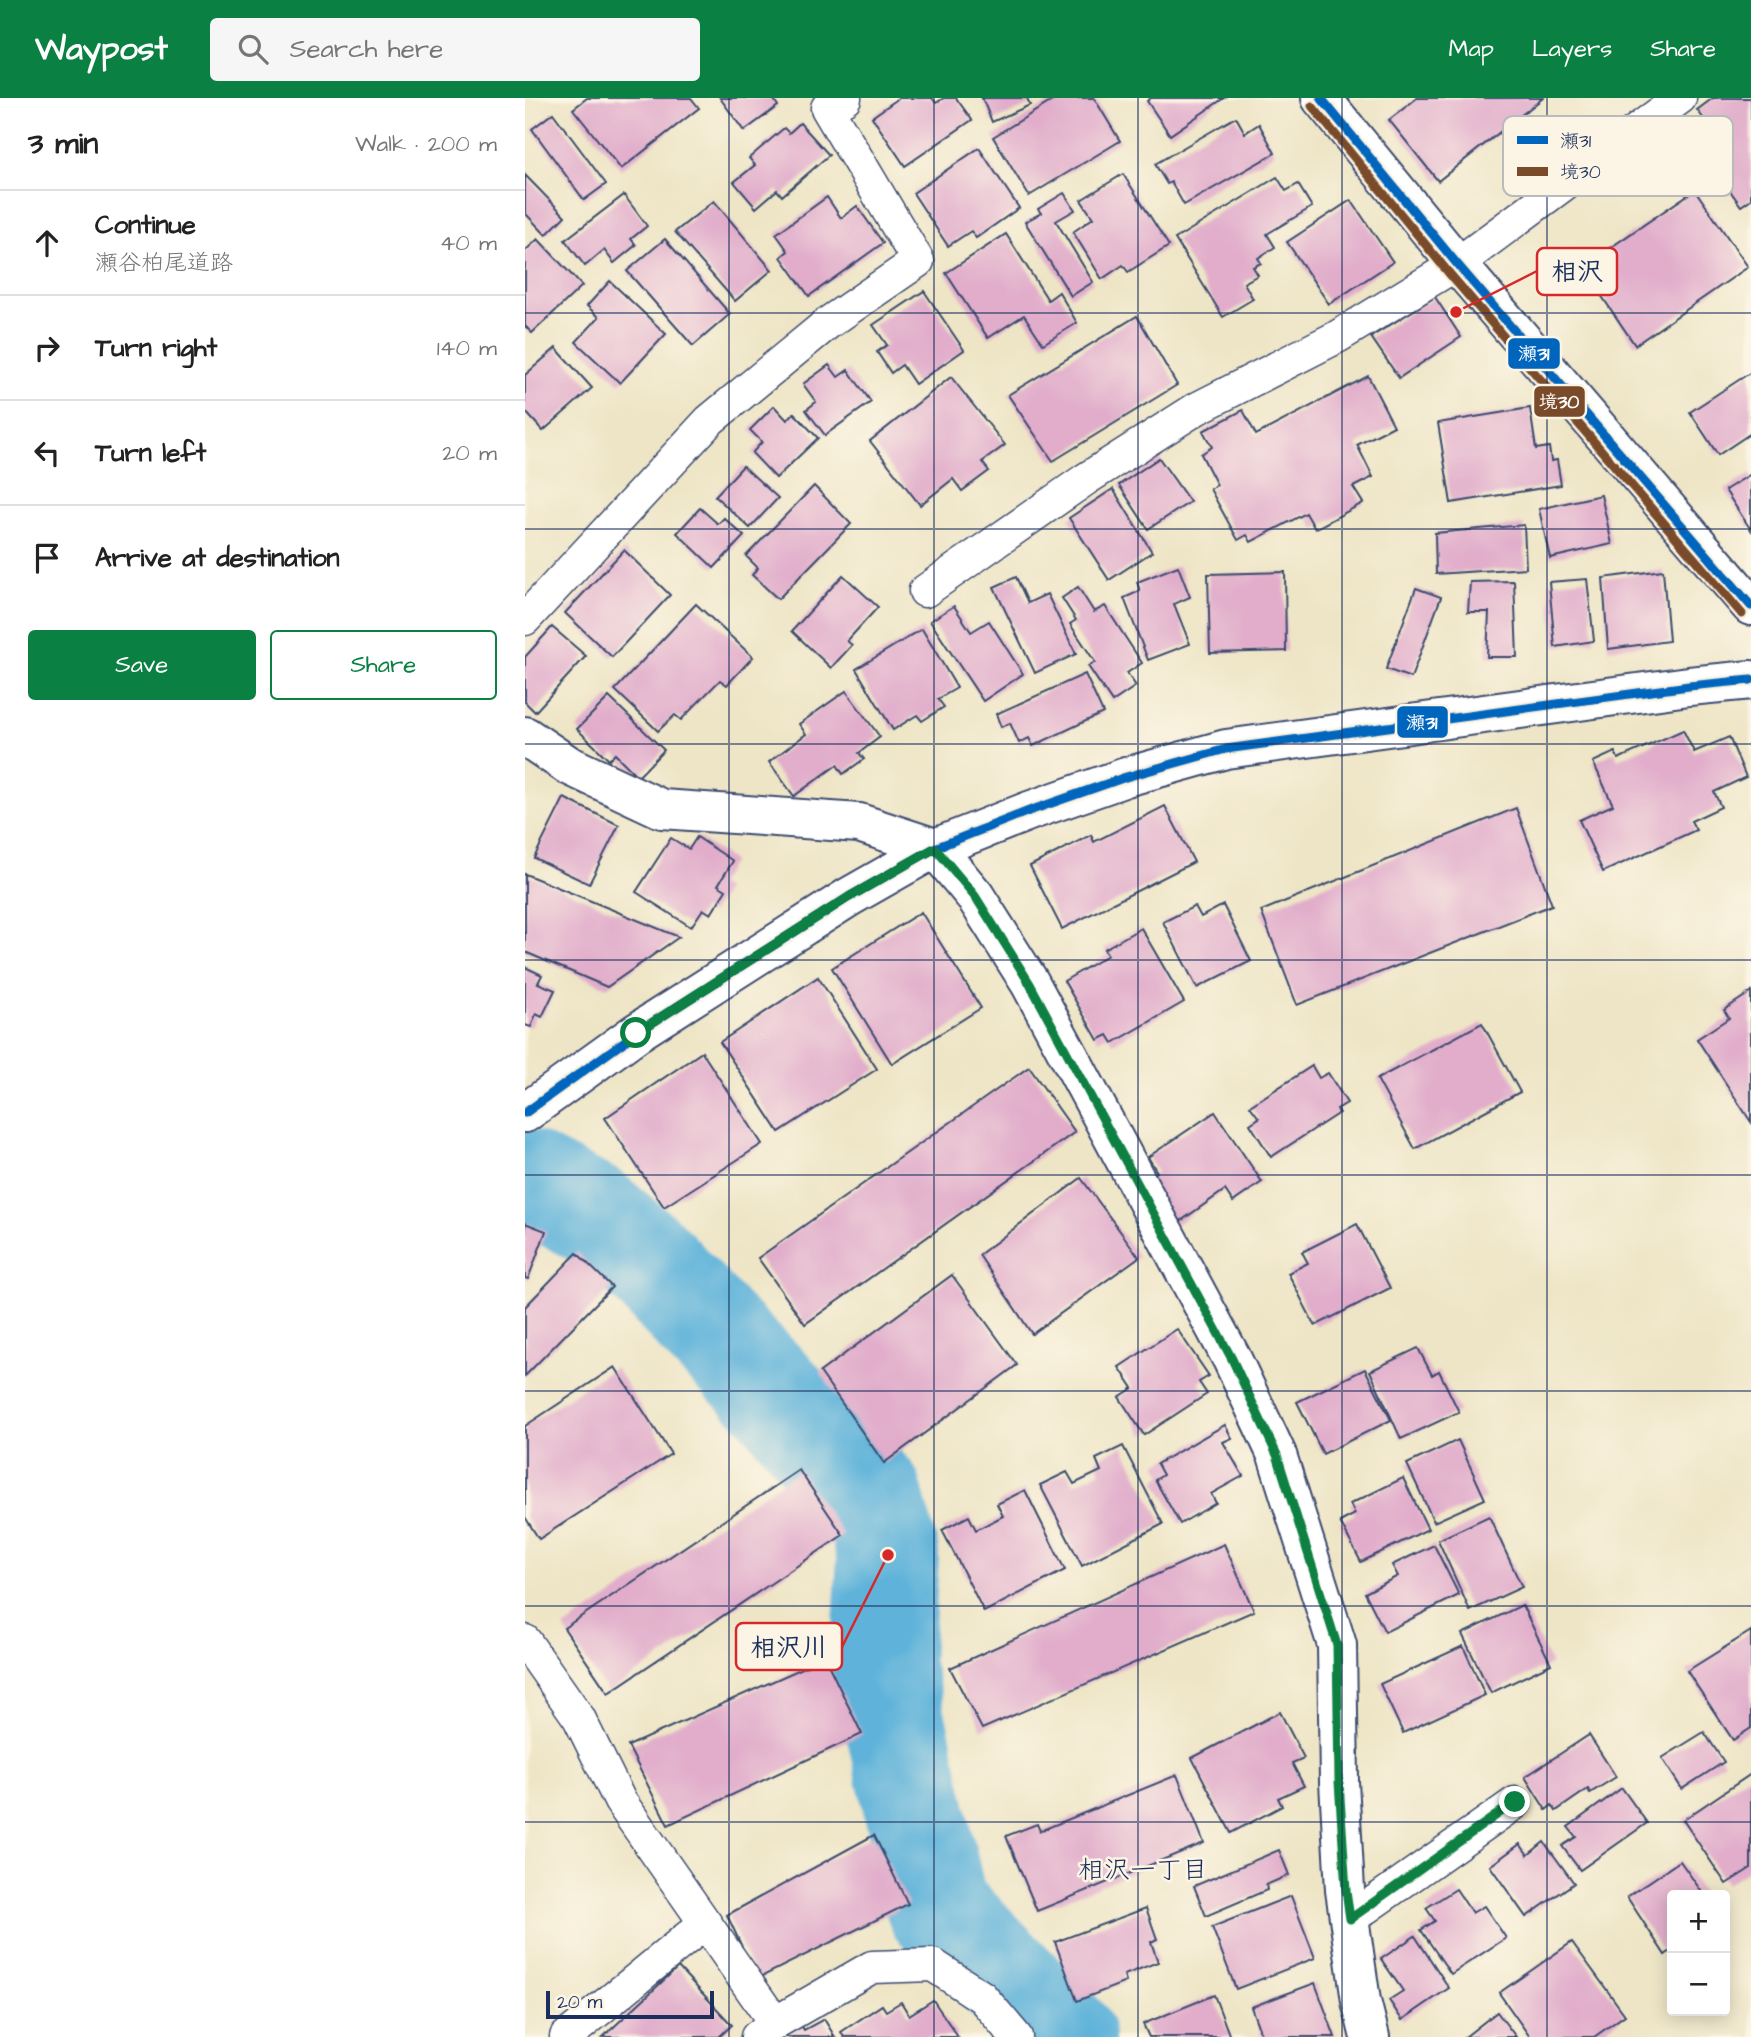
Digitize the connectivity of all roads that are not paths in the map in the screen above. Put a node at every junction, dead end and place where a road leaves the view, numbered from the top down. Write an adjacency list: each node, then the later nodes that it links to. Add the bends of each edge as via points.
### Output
1 (845, 98): 9 (lane, via 827,108 918,261 828,323 710,421)
2 (1321, 98): 6 (street)
3 (1680, 98): 4 (lane)
4 (1656, 116)
5 (1548, 196): 6 (lane)
6 (1457, 264): 7 (lane, via 1337,337 1196,410 1086,479); 8 (street)
7 (925, 591)
8 (1751, 606)
9 (525, 619)
10 (1751, 680): 12 (street, via 1226,749 1126,777)
11 (525, 736): 12 (street, via 568,765 662,809 859,823)
12 (935, 848): 13 (street, via 764,950); 16 (street, via 975,896 1030,984 1232,1359 1277,1455 1337,1645 1339,1782)
13 (525, 1112)
14 (525, 1641): 17 (lane, via 579,1718 619,1801)
15 (1515, 1802): 16 (lane)
16 (1350, 1919): 21 (street)
17 (705, 1923): 18 (lane); 19 (lane)
18 (766, 2030): 20 (lane, via 872,1967 933,1965 982,1997)
19 (566, 2037)
20 (1016, 2037)
21 (1370, 2037)

